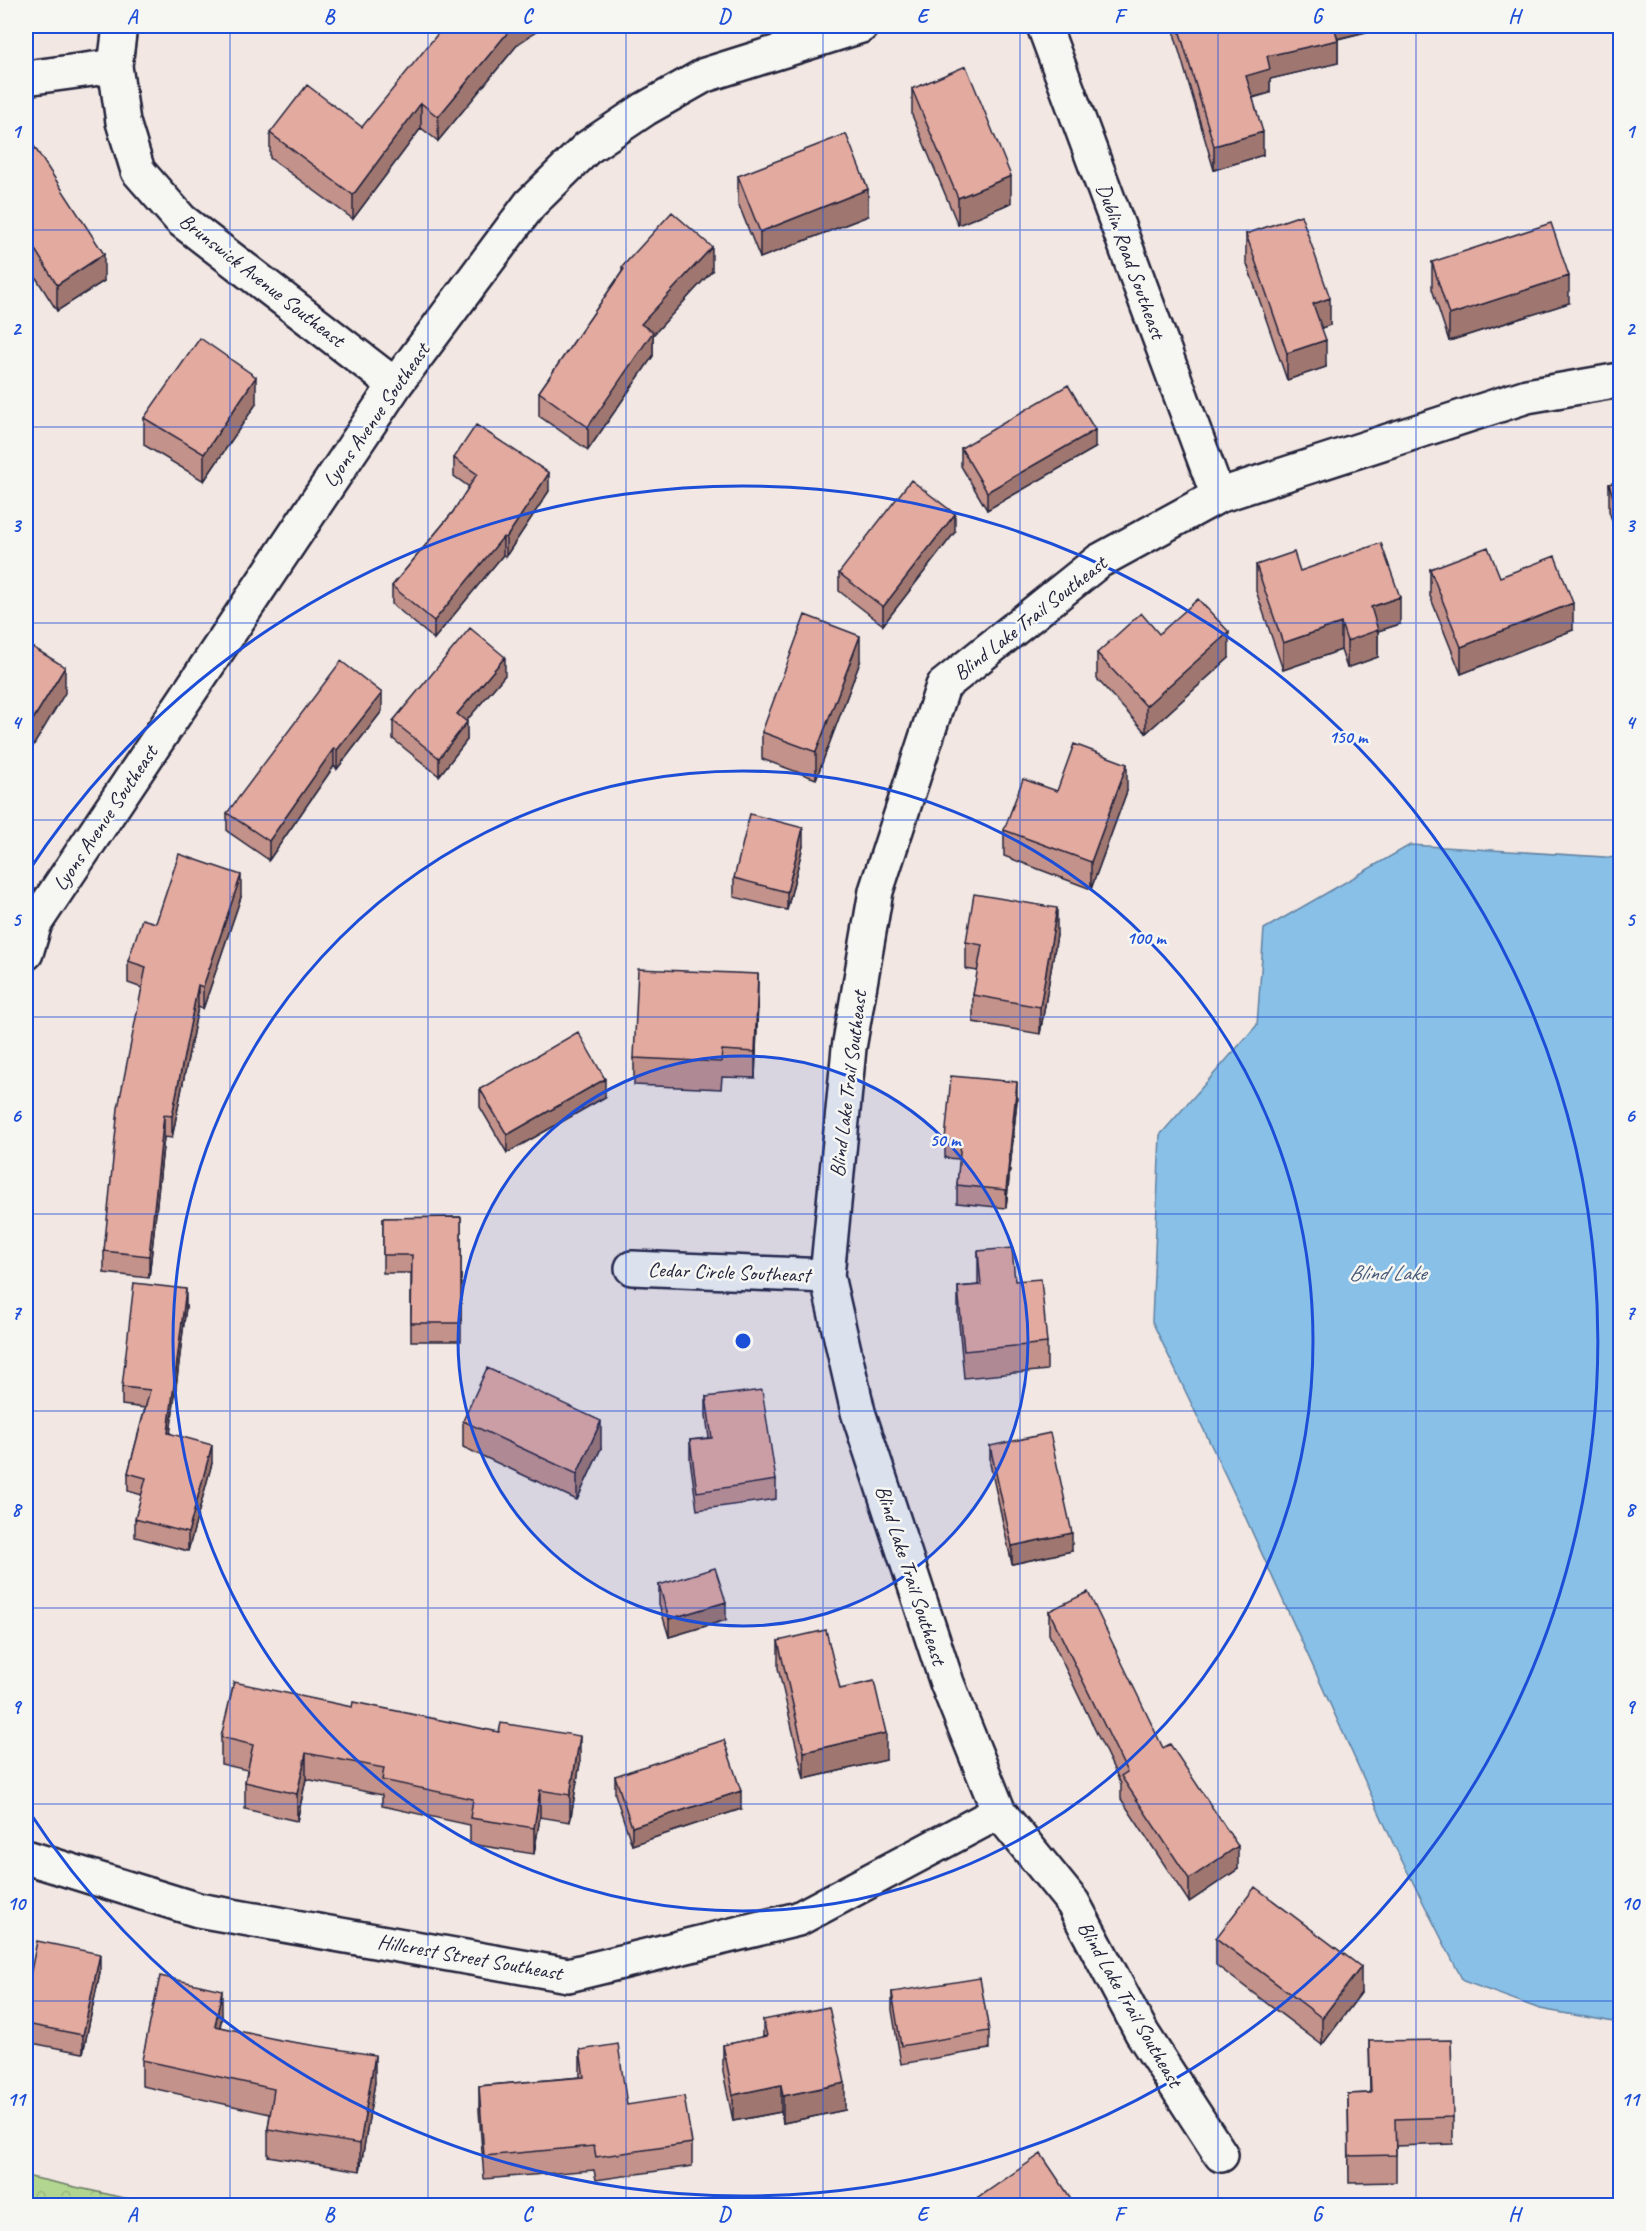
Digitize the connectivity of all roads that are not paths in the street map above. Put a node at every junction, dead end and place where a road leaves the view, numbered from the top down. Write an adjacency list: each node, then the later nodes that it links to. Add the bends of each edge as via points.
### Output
1 (120, 26): 4 (street, Brunswick Avenue Southeast)
2 (861, 26): 7 (street, Lyons Avenue Southeast, via 705,75 587,147 530,204)
3 (1044, 26): 8 (street, Dublin Road Southeast)
4 (115, 66): 5 (street); 7 (street, Brunswick Avenue Southeast, via 123,122 138,171 181,220)
5 (26, 78)
6 (1620, 380): 8 (street, Blind Lake Trail Southeast, via 1527,396)
7 (395, 386): 9 (street, Lyons Avenue Southeast, via 35,923)
8 (1218, 496): 11 (street, Blind Lake Trail Southeast, via 1099,561 943,686 876,891 849,1048)
9 (26, 953)
10 (632, 1268): 11 (street, Cedar Circle Southeast)
11 (827, 1276): 12 (street, Blind Lake Trail Southeast, via 858,1412 947,1683)
12 (999, 1812): 13 (street, Hillcrest Street Southeast, via 798,1919 568,1975 198,1910); 14 (street, Blind Lake Trail Southeast, via 1072,1903 1142,2033)
13 (26, 1857)
14 (1221, 2155)

